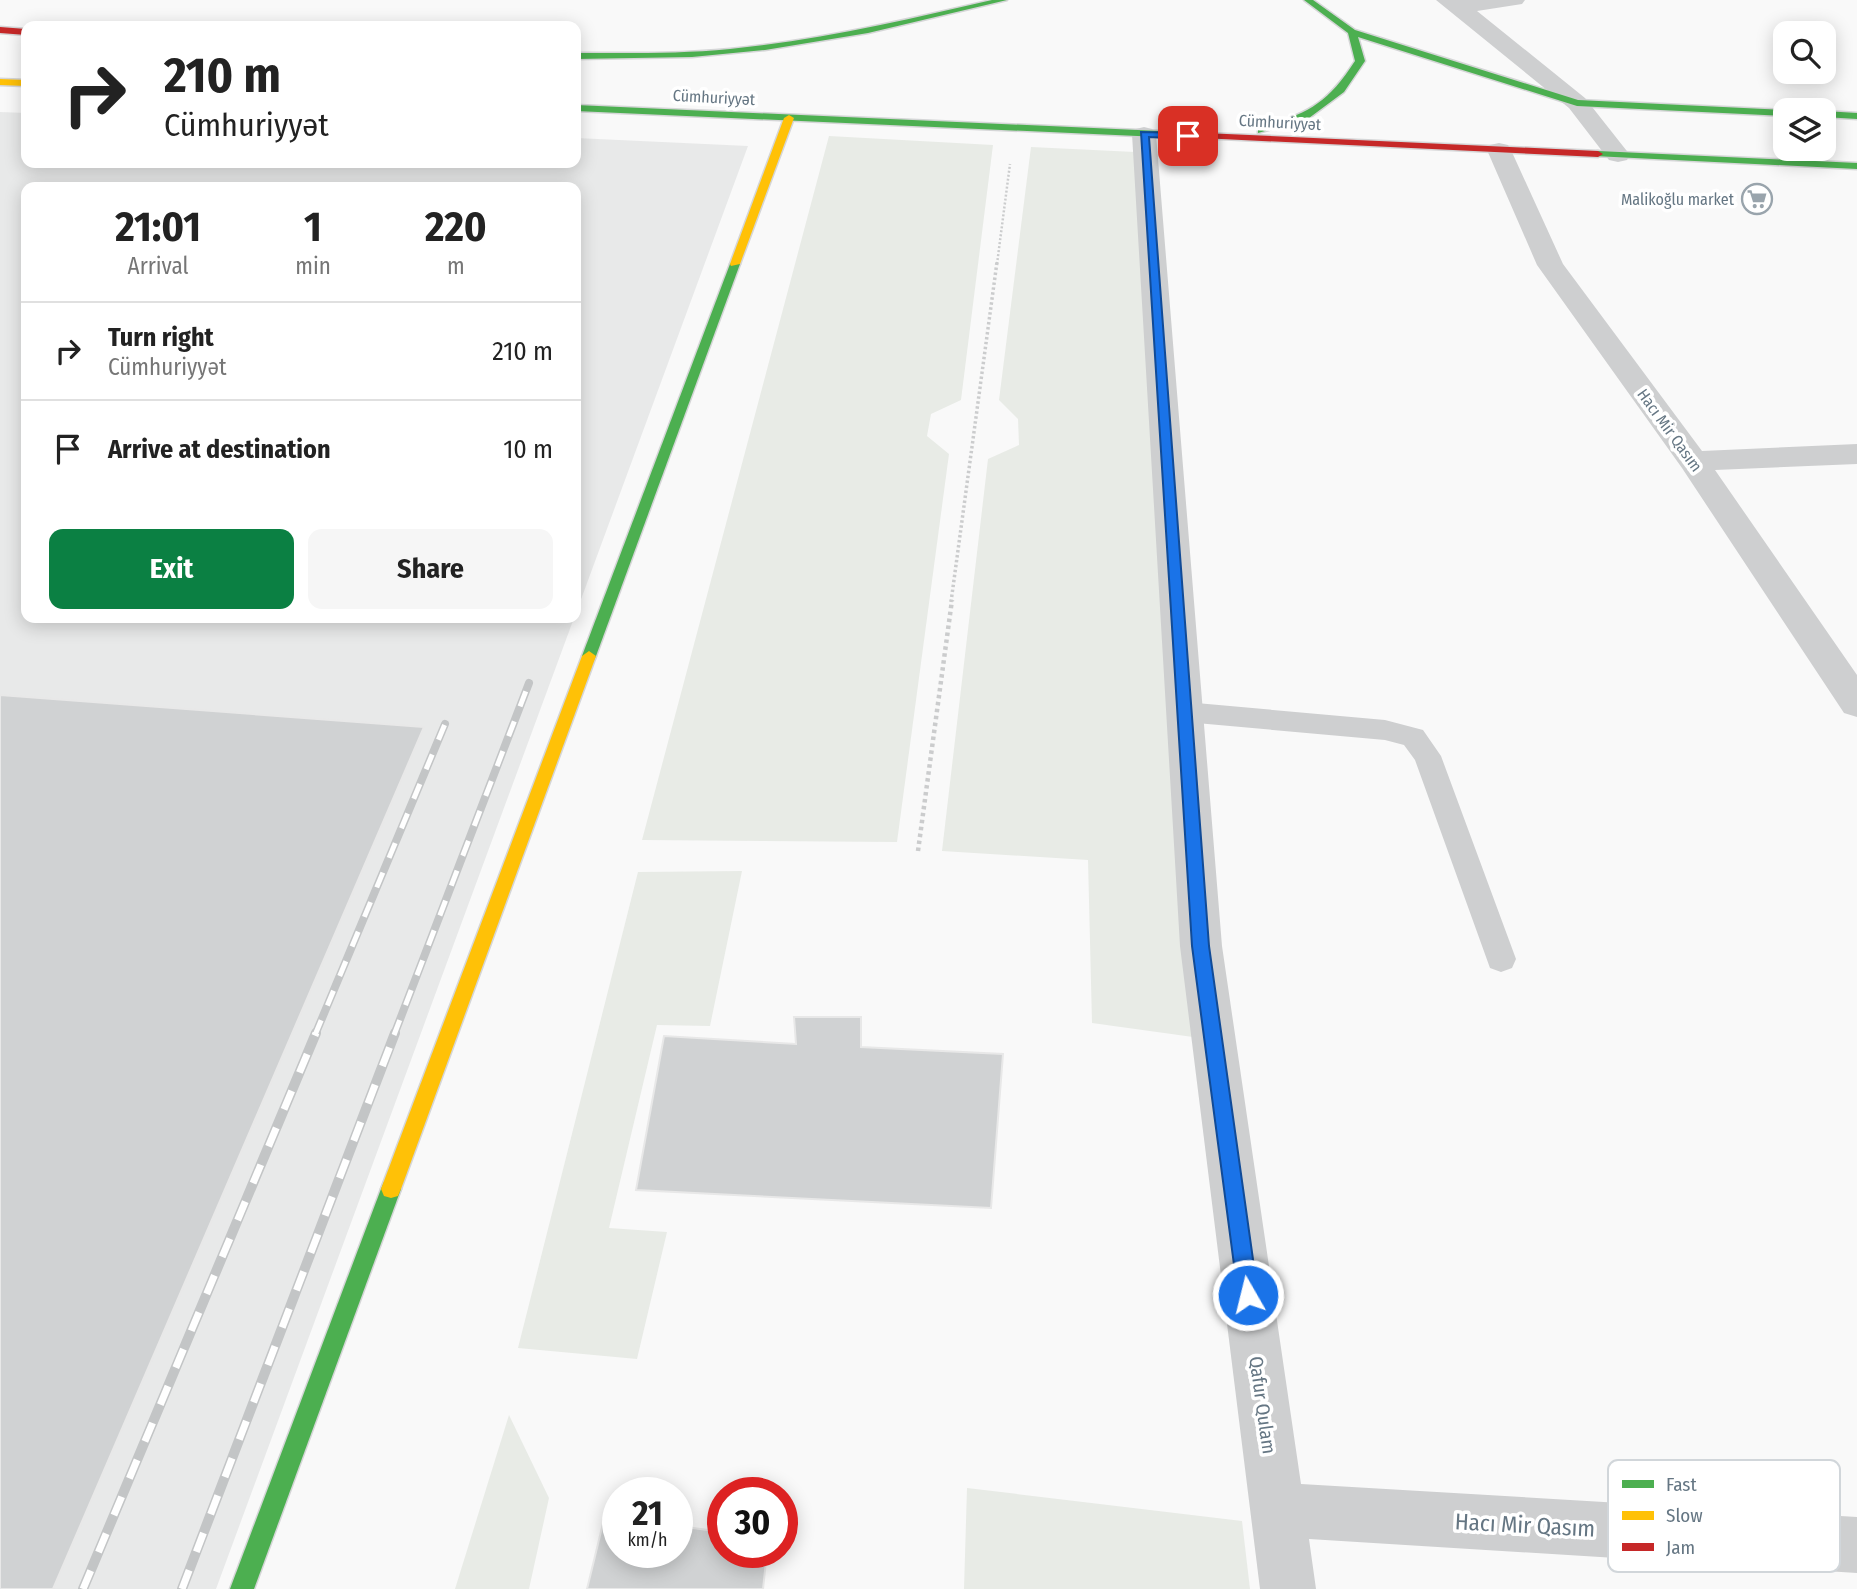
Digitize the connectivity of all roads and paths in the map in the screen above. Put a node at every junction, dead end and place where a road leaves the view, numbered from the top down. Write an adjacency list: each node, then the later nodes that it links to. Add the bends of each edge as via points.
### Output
1 (1003, 0): 8 (main road, via 812,42 687,55)
2 (1308, 0): 7 (main road)
3 (1515, 0): 4 (street)
4 (1452, 4): 11 (street)
5 (0, 30): 6 (main road)
6 (21, 32)
7 (1352, 32): 11 (main road); 19 (main road, via 1360,61 1341,90 1307,116 1270,130)
8 (581, 56)
9 (0, 82): 10 (main road)
10 (21, 83)
11 (1577, 103): 13 (main road); 21 (street)
12 (581, 108): 16 (main road, Cümhuriyyət)
13 (1773, 112)
14 (1836, 115): 15 (main road)
15 (1857, 116)
16 (789, 118): 17 (main road, Cümhuriyyət); 31 (main road)
17 (1014, 128): 18 (main road, Cümhuriyyət); 27 (path)
18 (1144, 134): 19 (main road, Cümhuriyyət); 26 (street, Qafur Qulam)
19 (1210, 137): 20 (main road, Cümhuriyyət)
20 (1499, 150): 21 (main road, Cümhuriyyət); 24 (street, Hacı Mir Qasım, via 1550,265)
21 (1618, 155): 22 (main road, Cümhuriyyət)
22 (1857, 166)
23 (1857, 454): 24 (street)
24 (1693, 461): 25 (street, Hacı Mir Qasım)
25 (1857, 703)
26 (1185, 712): 28 (lane, via 1385,730 1413,737 1427,756); 29 (street, Qafur Qulam, via 1201,946)
27 (918, 851)
28 (1501, 959)
29 (1277, 1510): 30 (street, Hacı Mir Qasım); 32 (street, Qafur Qulam)
30 (1608, 1530)
31 (243, 1589)
32 (1288, 1589)

